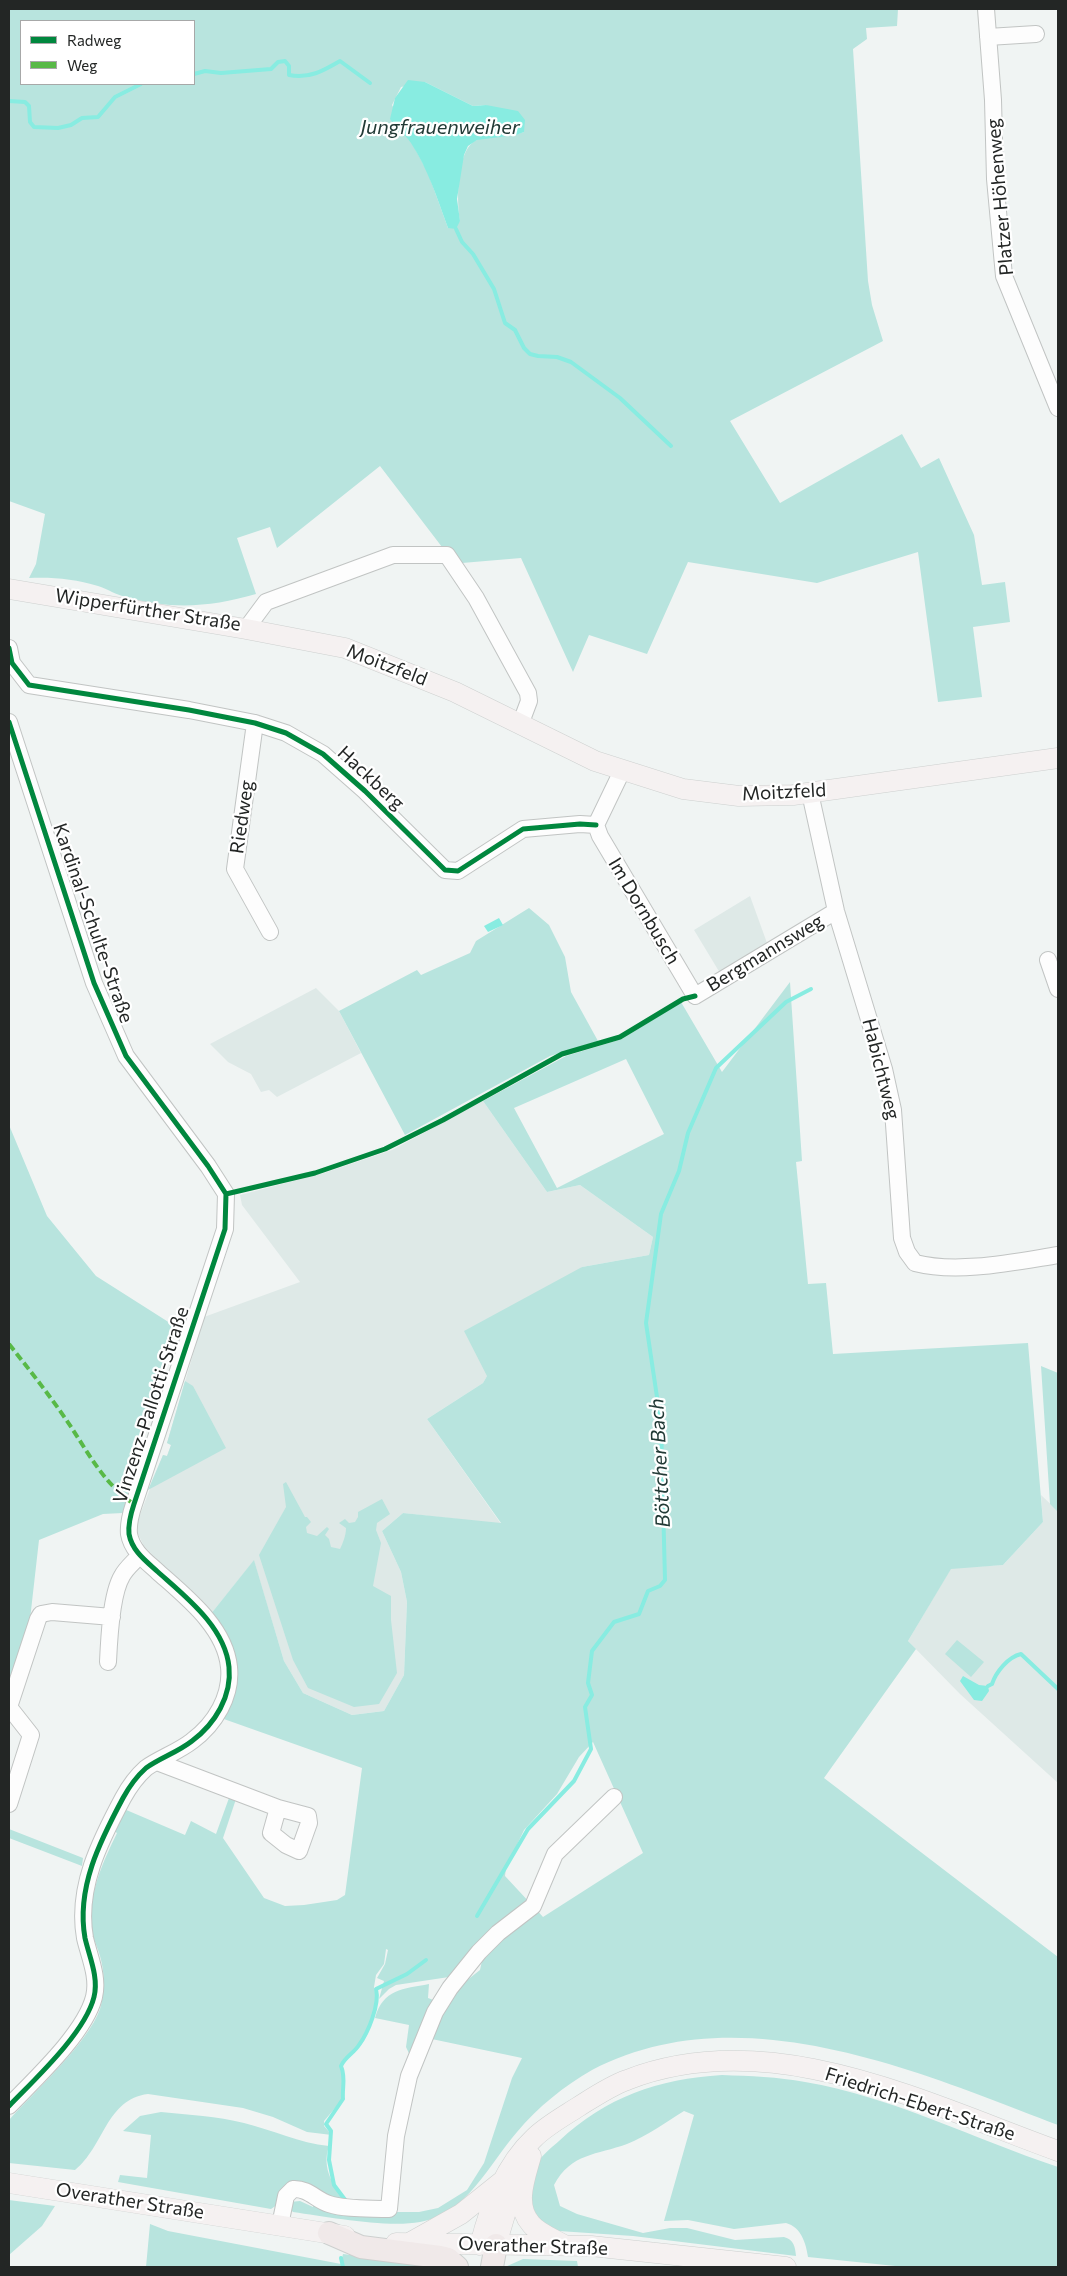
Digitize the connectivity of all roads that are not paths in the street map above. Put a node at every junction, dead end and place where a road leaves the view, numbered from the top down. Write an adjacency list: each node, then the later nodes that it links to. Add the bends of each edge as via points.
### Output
1 (986, 9): 3 (street, Platzer Höhenweg)
2 (1036, 34): 3 (street)
3 (988, 37): 4 (street, Platzer Höhenweg, via 995,179 1004,276)
4 (1058, 408)
5 (9, 588): 6 (main road, Wipperfürther Straße)
6 (246, 629): 10 (main road, Moitzfeld, via 346,648 455,692); 10 (street, Wipperfürther Straße, via 266,602 393,555 446,556 476,598 528,693 529,701)
7 (9, 648): 9 (street, Hackberg, via 12,663 29,684)
8 (9, 722): 20 (street, Kardinal-Schulte-Straße, via 94,983 126,1056)
9 (255, 722): 14 (street, Hackberg, via 286,733 323,754 445,870 458,871 523,829); 16 (street, Riedweg, via 235,868)
10 (520, 725): 12 (main road, Moitzfeld)
11 (1058, 758): 13 (main road, Moitzfeld)
12 (622, 771): 13 (main road, Moitzfeld, via 709,794); 14 (street)
13 (810, 794): 15 (street, Habichtweg)
14 (596, 825): 19 (street, Im Dornbusch)
15 (836, 911): 19 (street, Bergmannsweg); 21 (street, Habichtweg, via 894,1110 902,1238 907,1252 915,1263 931,1267 1003,1264)
16 (270, 932)
17 (1048, 960): 18 (street)
18 (1058, 988)
19 (695, 996)
20 (226, 1194): 22 (street, Vinzenz-Pallotti-Straße, via 225,1229 131,1515 129,1534)
21 (1058, 1255)
22 (140, 1555): 23 (street, via 121,1576); 25 (street, Vinzenz-Pallotti-Straße, via 217,1631 229,1666 227,1690 214,1719 192,1741)
23 (112, 1617): 24 (street); 27 (street, via 52,1612 41,1614 38,1619 9,1707 30,1735)
24 (108, 1662)
25 (157, 1762): 28 (street); 29 (street, Vinzenz-Pallotti-Straße, via 146,1769 128,1790 89,1872 83,1918 94,1970 95,1996 84,2021 53,2060)
26 (614, 1797): 35 (street, via 555,1854 533,1906 479,1952 435,2012 409,2076 396,2136 389,2209 340,2207 303,2190 293,2189 286,2196)
27 (10, 1804)
28 (278, 1808)
29 (9, 2106)
30 (555, 2124): 31 (main road, Friedrich-Ebert-Straße, via 611,2087 660,2069 700,2062 762,2062 813,2068 881,2086); 32 (main road); 33 (main road, Friedrich-Ebert-Straße, via 535,2137)
31 (1058, 2150)
32 (531, 2156): 38 (main road, via 520,2173); 39 (main road, via 522,2192 523,2212 531,2225)
33 (504, 2179): 37 (main road, via 461,2214); 38 (main road, via 487,2219)
34 (9, 2183): 35 (main road, Overather Straße)
35 (280, 2225): 36 (main road, Overather Straße)
36 (329, 2234): 37 (main road, Overather Straße); 40 (highway, via 361,2247 448,2259)
37 (409, 2244): 38 (main road, Overather Straße)
38 (488, 2245): 39 (main road, Overather Straße); 41 (highway); 42 (highway)
39 (565, 2245): 43 (main road, Overather Straße)
40 (457, 2267)
41 (477, 2267)
42 (492, 2267)
43 (786, 2267)

